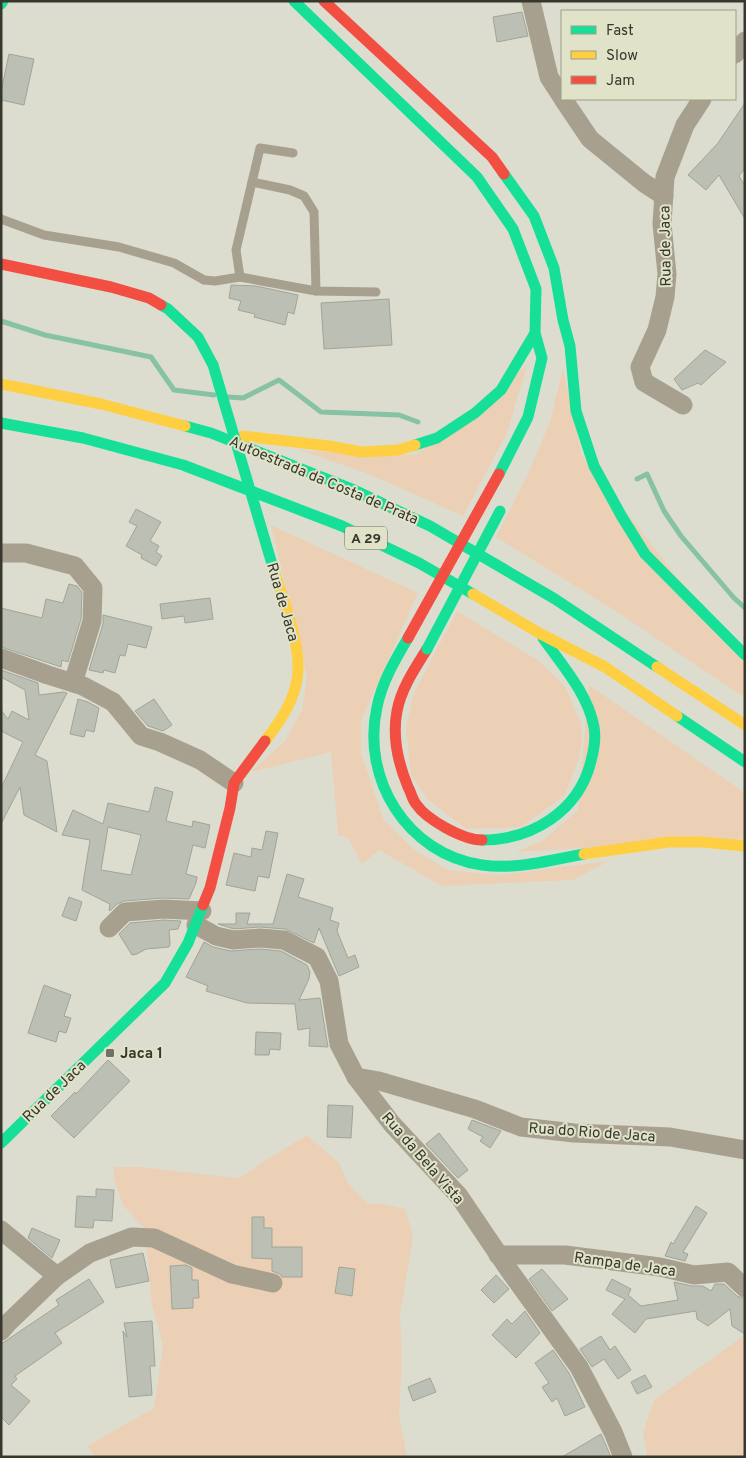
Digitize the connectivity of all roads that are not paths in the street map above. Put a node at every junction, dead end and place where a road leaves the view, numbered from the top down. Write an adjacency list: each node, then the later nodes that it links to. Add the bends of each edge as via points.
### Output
1 (294, 1): 18 (main road, via 477,177 513,229 536,289)
2 (324, 1): 17 (main road, via 492,157 534,216 554,268)
3 (532, 1): 6 (street, via 549,77)
4 (745, 41): 5 (street)
5 (736, 53)
6 (561, 95)
7 (564, 100): 11 (street, via 590,139)
8 (701, 100): 11 (street, Rua de Jaca, via 685,125 666,177)
9 (293, 153): 10 (lane, via 260,148)
10 (252, 182): 14 (lane, via 236,250); 15 (lane, via 304,196 314,212)
11 (664, 196): 21 (street, Rua de Jaca, via 665,297 657,330 640,367 644,382)
12 (1, 219): 14 (lane, via 44,235 119,248 174,263 204,280)
13 (1, 264): 32 (main road, Rua de Jaca, bridge, via 149,298 168,309 198,336 213,365 294,636 297,662 293,694 279,723)
14 (240, 277): 15 (lane)
15 (316, 291): 16 (lane)
16 (376, 292)
17 (562, 320): 19 (main road); 27 (main road, via 570,346 576,411 594,466 646,554)
18 (535, 333): 23 (main road, via 501,390 475,413 437,438 398,450 362,452); 33 (main road, bridge, via 542,358 528,417 390,668 378,696 373,729 376,766 386,796 398,815 438,850 464,861 492,866 659,843 706,842)
19 (558, 353)
20 (1, 384): 23 (main road, Autoestrada da Costa de Prata / A 29, via 101,404)
21 (683, 406)
22 (1, 423): 26 (main road, A 29, via 83,438 183,465 342,526 419,563)
23 (211, 433): 30 (main road, Autoestrada da Costa de Prata / A 29, via 352,489 430,526 555,599)
24 (505, 500): 26 (main road, bridge, via 397,709 400,768 416,804 450,831 477,840 501,840 525,834 548,822 571,802 584,783 591,766 594,725 584,696)
25 (1, 553): 29 (street, via 26,552 75,566 93,588 92,621)
26 (539, 633): 31 (main road, A 29, via 605,667)
27 (745, 655)
28 (1, 658): 29 (street)
29 (74, 683): 32 (street, via 113,702 141,736 200,760)
30 (745, 725)
31 (745, 762)
32 (234, 783): 34 (main road, Rua de Jaca, via 210,888)
33 (745, 846)
34 (199, 918): 35 (street, via 164,909 125,912); 36 (street, Rua da Bela Vista, via 216,936 233,940 284,940 317,956 329,981 340,1044); 37 (main road, Rua de Jaca, via 166,983)
35 (109, 928)
36 (356, 1077): 38 (street, Rua do Rio de Jaca, via 475,1109 521,1127 670,1137); 40 (street, Rua da Bela Vista, via 392,1124 458,1196)
37 (1, 1143)
38 (745, 1150)
39 (1, 1230): 41 (street)
40 (498, 1255): 43 (street, Rampa de Jaca, via 565,1255 660,1267 694,1275 728,1272); 45 (street, Rua da Bela Vista, via 579,1367)
41 (57, 1276): 42 (street, via 90,1253 132,1237 154,1238 232,1274); 44 (street)
42 (273, 1283)
43 (745, 1288)
44 (1, 1331)
45 (623, 1457)

